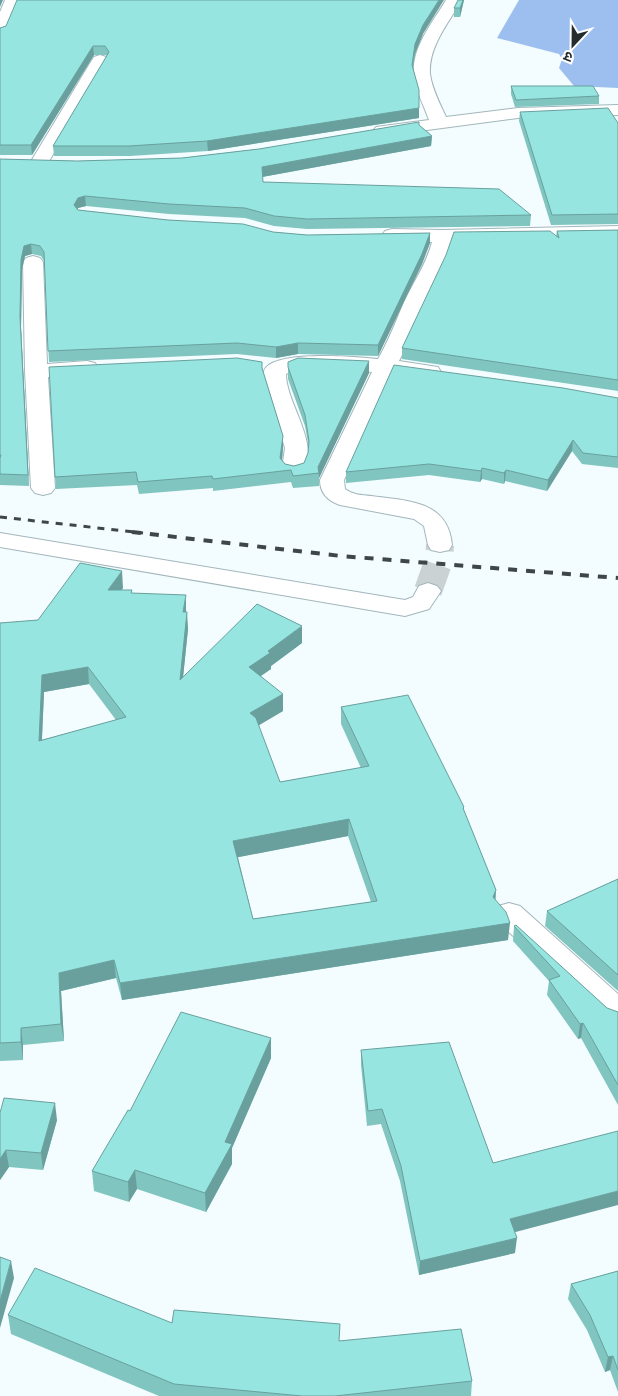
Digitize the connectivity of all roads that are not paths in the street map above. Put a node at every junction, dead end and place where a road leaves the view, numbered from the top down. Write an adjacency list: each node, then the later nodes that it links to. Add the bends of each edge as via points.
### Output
1 (13, 0): 3 (street)
2 (454, 0): 6 (street, via 430,40 423,60 422,73)
3 (0, 30)
4 (100, 60): 9 (street)
5 (618, 110): 6 (street, via 518,113)
6 (439, 122): 7 (street)
7 (362, 134)
8 (19, 162): 9 (street)
9 (39, 163): 10 (street)
10 (56, 164)
11 (618, 232): 13 (street)
12 (376, 236): 13 (street)
13 (443, 236): 16 (street, via 437,260)
14 (33, 262): 19 (street)
15 (254, 363): 18 (street)
16 (386, 365): 18 (street, via 298,362); 20 (street); 24 (street, via 332,480 332,491 348,500 427,515 439,532)
17 (111, 367): 19 (street)
18 (278, 367): 21 (street, via 275,379 297,448)
19 (36, 371): 22 (street)
20 (454, 375)
21 (294, 469)
22 (43, 488)
23 (0, 540): 25 (street, via 404,608 417,607 425,600)
24 (440, 545)
25 (428, 591)
26 (508, 914): 27 (street)
27 (618, 1013)

